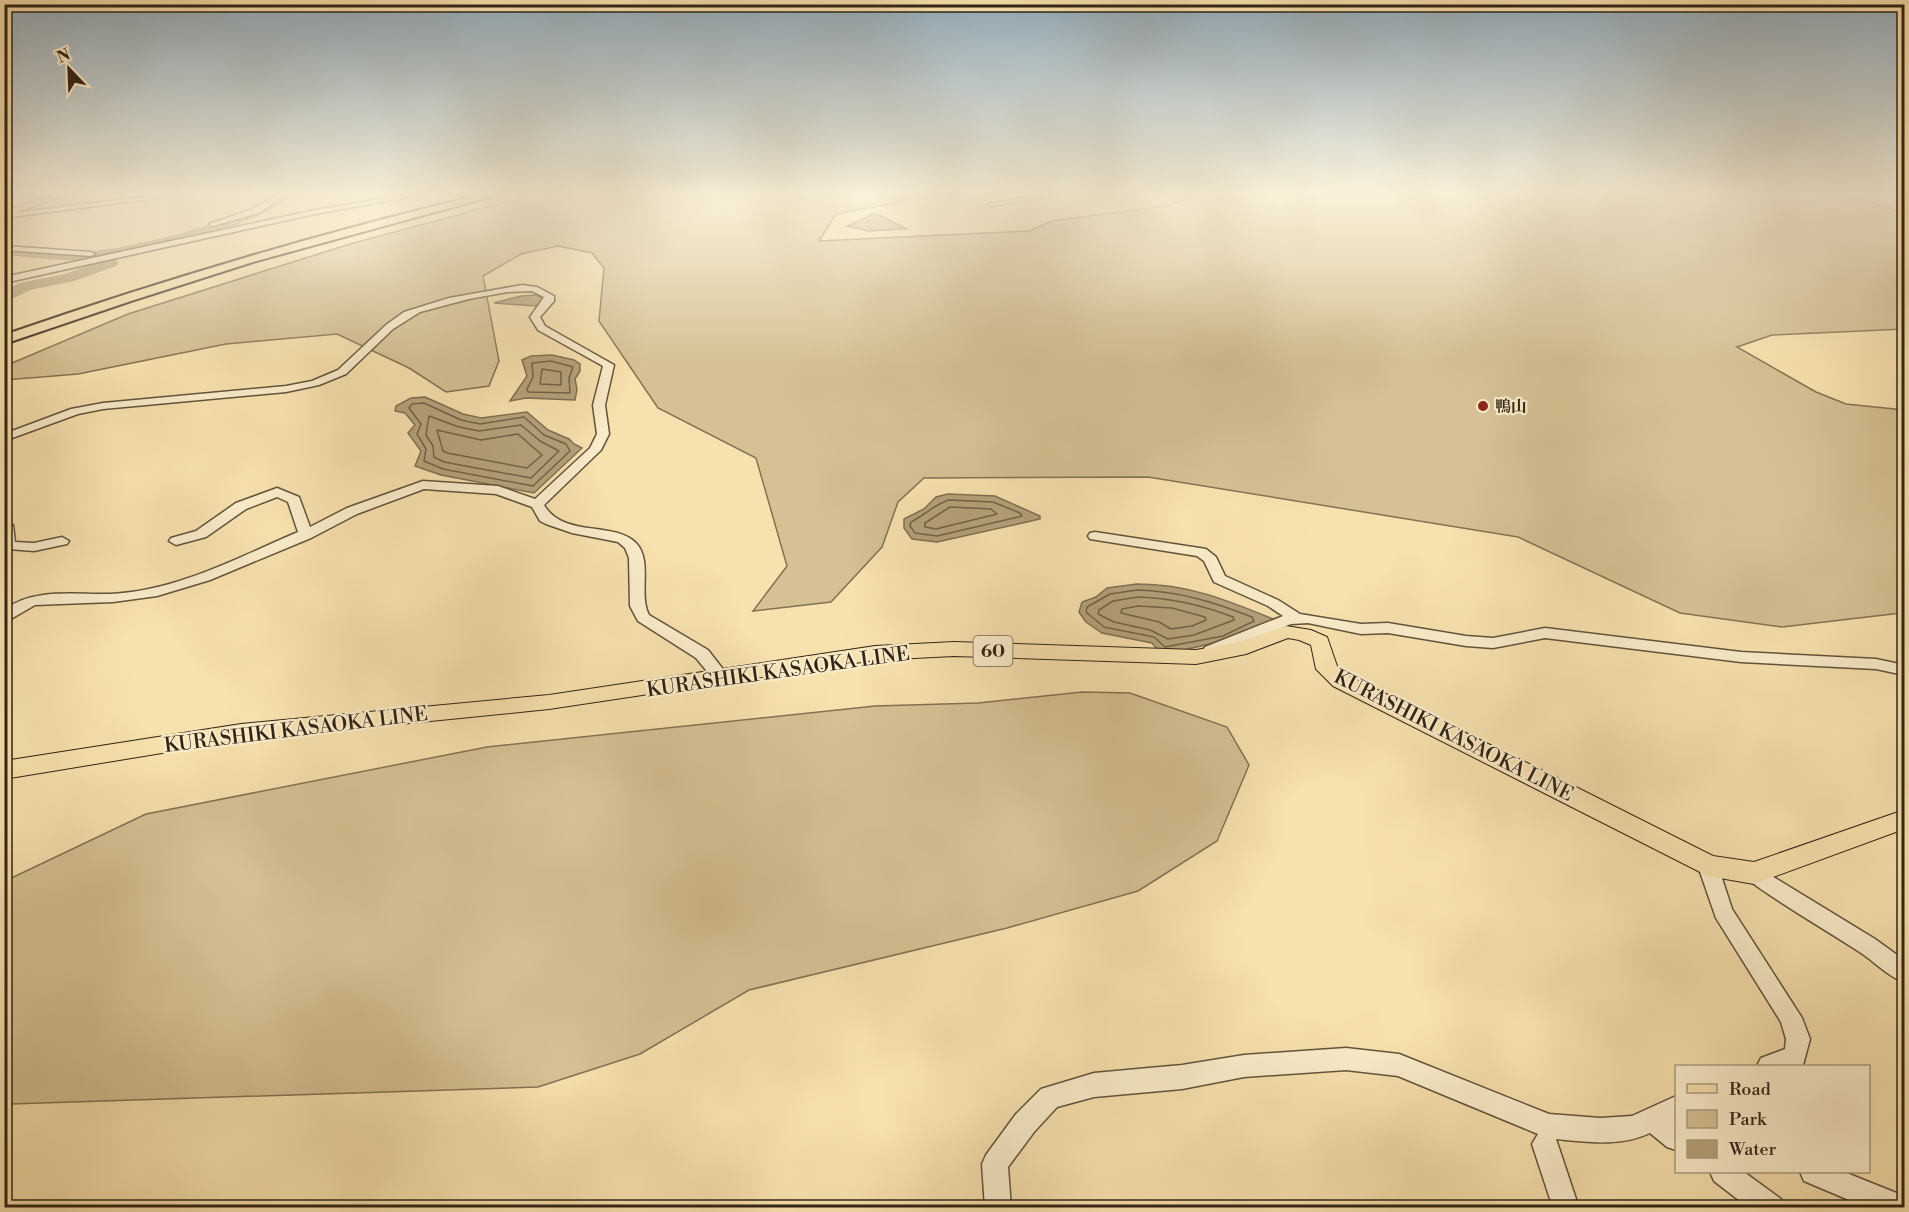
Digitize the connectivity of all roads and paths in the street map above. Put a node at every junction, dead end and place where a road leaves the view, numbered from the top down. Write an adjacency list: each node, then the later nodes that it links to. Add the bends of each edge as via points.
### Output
1 (43, 251): 5 (street)
2 (130, 251): 5 (street)
3 (260, 251): 7 (highway)
4 (278, 251): 8 (highway)
5 (110, 255): 6 (street)
6 (4, 280)
7 (4, 333)
8 (4, 340)
9 (4, 438): 10 (street, via 75,411 103,406 306,385 341,373 407,314 507,290 533,288 549,296 535,317 541,328 609,365 599,405 603,434 595,450)
10 (537, 504): 12 (street, via 498,490 423,485 352,511); 20 (street, via 551,521 622,539 631,546 636,558 637,606 643,618 702,654)
11 (4, 528): 14 (street, via 8,528 6,544 15,547 34,548)
12 (306, 534): 15 (street, via 294,500 277,492 241,506 201,534); 16 (street, via 206,577 157,592 32,601)
13 (1095, 536): 17 (street, via 1209,555 1219,579)
14 (62, 541)
15 (176, 542)
16 (4, 618)
17 (1298, 619): 18 (street, via 1289,619); 19 (street, via 1493,644 1545,633 1741,657 1876,664)
18 (1196, 657): 20 (main road, KURASHIKI KASAOKA LINE / 60, via 954,649 874,653); 23 (main road, KURASHIKI KASAOKA LINE / 60, via 1239,649 1286,632 1304,634 1320,642 1327,669 1341,681)
19 (1905, 670)
20 (721, 677): 21 (main road, KURASHIKI KASAOKA LINE / 60, via 549,702 241,732)
21 (4, 770)
22 (1905, 819): 24 (main road, KURASHIKI KASAOKA LINE / 60)
23 (1708, 866): 24 (main road, KURASHIKI KASAOKA LINE / 60); 26 (street, via 1723,912 1791,1018 1798,1039 1795,1057)
24 (1754, 873): 25 (street)
25 (1905, 972)
26 (1772, 1065)
27 (1675, 1109): 28 (street)
28 (1653, 1120): 29 (street); 33 (street, via 1633,1128 1600,1131 1549,1126 1399,1065 1346,1059 1244,1066 1182,1077 1094,1085 1050,1097 1025,1123 995,1164)
29 (1675, 1136)
30 (1545, 1144): 34 (street)
31 (1724, 1173): 35 (street)
32 (1815, 1173): 36 (street)
33 (998, 1208)
34 (1566, 1208)
35 (1772, 1208)
36 (1901, 1208)

